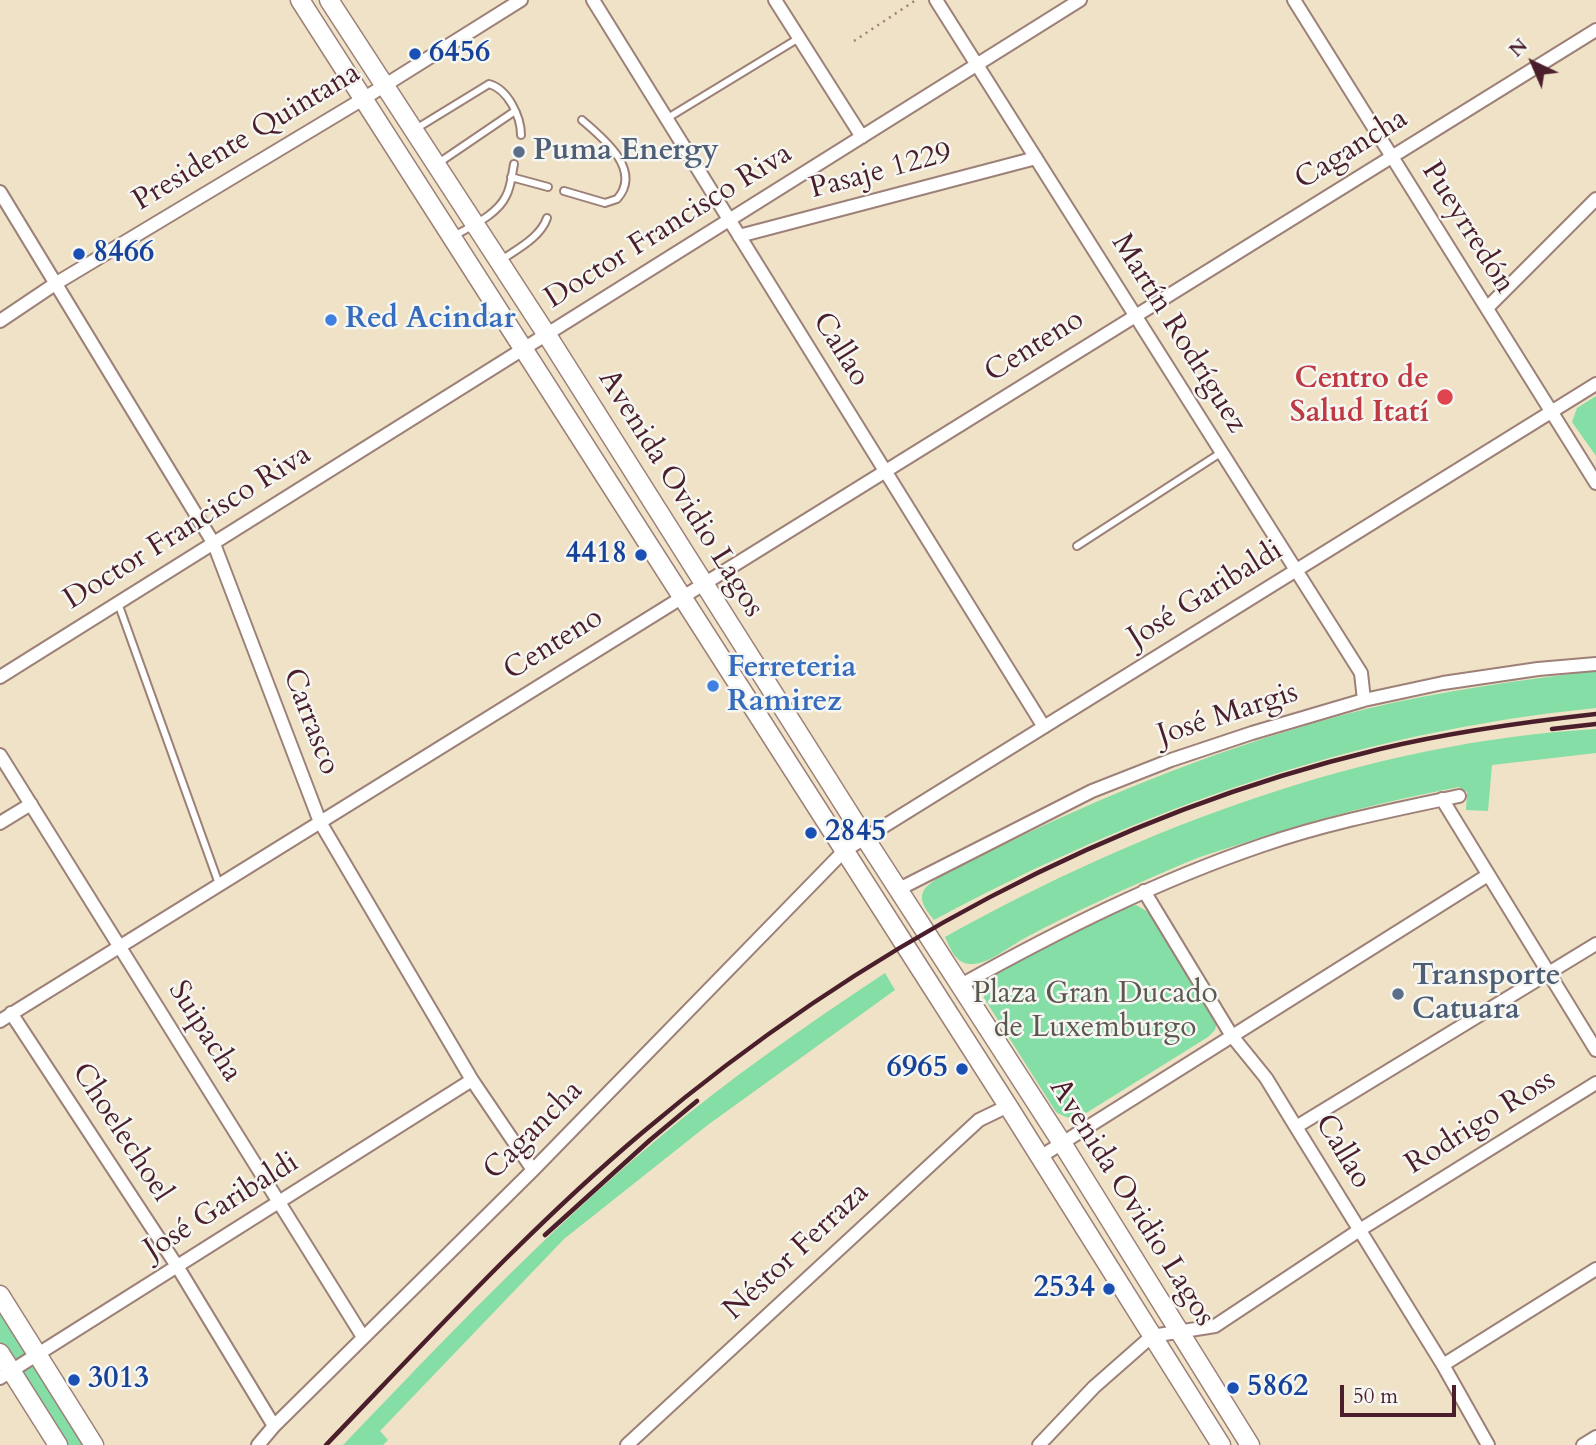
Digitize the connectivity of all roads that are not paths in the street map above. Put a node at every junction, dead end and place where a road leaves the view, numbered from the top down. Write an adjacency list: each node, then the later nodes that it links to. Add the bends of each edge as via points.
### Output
1 (300, 0): 13 (main road, Avenida Ovidio Lagos)
2 (329, 0): 12 (main road, Avenida Ovidio Lagos)
3 (521, 0): 12 (street, Presidente Quintana)
4 (593, 0): 15 (street, Callao)
5 (775, 0): 10 (street)
6 (936, 0): 11 (street, Martín Rodríguez)
7 (1080, 0): 11 (street, Doctor Francisco Riva)
8 (1294, 0): 20 (street, Pueyrredón)
9 (1596, 30): 20 (street, Cagancha)
10 (799, 37): 15 (lane); 19 (street)
11 (977, 65): 19 (street, Doctor Francisco Riva); 21 (street, Martín Rodríguez)
12 (383, 86): 13 (street, Presidente Quintana); 17 (main road, Avenida Ovidio Lagos)
13 (363, 99): 33 (main road, Avenida Ovidio Lagos); 35 (street, Presidente Quintana)
14 (515, 111): 17 (lane, via 500,90 489,84); 18 (lane); 23 (lane)
15 (666, 119): 30 (street, Callao)
16 (582, 120): 26 (lane, via 618,157 626,184 618,199 605,203)
17 (412, 131): 23 (main road, Avenida Ovidio Lagos)
18 (522, 135)
19 (862, 137): 30 (street, Doctor Francisco Riva)
20 (1392, 157): 36 (street, Pueyrredón); 37 (street, Cagancha)
21 (1036, 158): 32 (street, Pasaje 1229); 37 (street, Martín Rodríguez)
22 (514, 164): 24 (lane)
23 (435, 165): 31 (main road, Avenida Ovidio Lagos)
24 (511, 177): 25 (lane); 31 (lane, via 500,205)
25 (548, 187)
26 (564, 191)
27 (0, 192): 35 (street, Carrasco)
28 (1596, 199): 36 (street)
29 (547, 218): 34 (lane, via 534,237)
30 (729, 220): 32 (street, Callao); 39 (street, Doctor Francisco Riva)
31 (474, 224): 33 (lane); 34 (main road, Avenida Ovidio Lagos)
32 (739, 236): 44 (street, Callao)
33 (452, 237): 40 (main road, Avenida Ovidio Lagos)
34 (499, 262): 39 (main road, Avenida Ovidio Lagos)
35 (55, 284): 38 (street, Presidente Quintana); 46 (street, Carrasco)
36 (1487, 308): 42 (street, Pueyrredón)
37 (1135, 316): 43 (street, Martín Rodríguez); 44 (street, Centeno)
38 (0, 321)
39 (547, 335): 40 (street, Doctor Francisco Riva); 49 (main road, Avenida Ovidio Lagos)
40 (523, 349): 46 (street, Doctor Francisco Riva); 50 (main road, Avenida Ovidio Lagos)
41 (1596, 384): 42 (street, José Garibaldi)
42 (1552, 412): 45 (street, Pueyrredón); 48 (street, José Garibaldi)
43 (1222, 452): 47 (lane); 48 (street, Martín Rodríguez)
44 (885, 471): 49 (street, Centeno); 55 (street, Callao)
45 (1596, 483)
46 (214, 544): 51 (street, Doctor Francisco Riva); 60 (street, Carrasco)
47 (1077, 546)
48 (1296, 570): 54 (street, Martín Rodríguez, via 1361,673); 55 (street, José Garibaldi)
49 (704, 584): 50 (street, Centeno); 62 (main road, Avenida Ovidio Lagos)
50 (682, 597): 60 (street, Centeno); 63 (main road, Avenida Ovidio Lagos)
51 (118, 603): 53 (street, Doctor Francisco Riva); 65 (lane)
52 (1596, 664): 54 (street, José Margis, via 1443,683)
53 (0, 677)
54 (1364, 700): 66 (street, José Margis, via 1171,760 1092,791)
55 (1044, 727): 62 (street, José Garibaldi)
56 (0, 755): 59 (street, Suipacha)
57 (1459, 796): 58 (street)
58 (1442, 799): 64 (street); 67 (street, via 1264,845)
59 (31, 804): 61 (street); 69 (street, Suipacha)
60 (320, 822): 65 (street, Centeno); 75 (street, Carrasco)
61 (0, 823)
62 (865, 838): 63 (street, José Garibaldi); 66 (main road, Avenida Ovidio Lagos)
63 (844, 850): 77 (main road, Avenida Ovidio Lagos); 81 (street, Cagancha)
64 (1488, 875): 70 (street); 73 (street)
65 (219, 884): 69 (street, Centeno)
66 (898, 888): 71 (main road, Avenida Ovidio Lagos)
67 (1144, 891): 71 (street, via 1050,935); 73 (street, Callao)
68 (1596, 944): 70 (street)
69 (119, 946): 72 (street, Centeno); 82 (street, Suipacha)
70 (1549, 973): 74 (street); 78 (street)
71 (961, 985): 79 (main road, Avenida Ovidio Lagos)
72 (6, 1017): 84 (street, Choelechoel)
73 (1232, 1036): 78 (street, Callao); 79 (street)
74 (1596, 1050)
75 (472, 1080): 81 (street, Carrasco); 82 (street, José Garibaldi)
76 (1596, 1083): 83 (street, Rodrigo Ross)
77 (1008, 1106): 80 (main road, Avenida Ovidio Lagos); 99 (street, Néstor Ferraza, via 979,1120)
78 (1296, 1126): 83 (street, Callao)
79 (1062, 1143): 80 (street); 87 (main road, Avenida Ovidio Lagos)
80 (1040, 1157): 88 (main road, Avenida Ovidio Lagos)
81 (533, 1170): 89 (street, Cagancha)
82 (279, 1202): 84 (street, José Garibaldi); 89 (street, Suipacha)
83 (1358, 1231): 87 (street, Rodrigo Ross, via 1215,1326); 92 (street, Callao)
84 (177, 1266): 91 (street, José Garibaldi); 94 (street, Choelechoel)
85 (1596, 1269): 92 (street)
86 (0, 1295): 91 (main road)
87 (1178, 1333): 88 (street, Rodrigo Ross); 102 (main road, Avenida Ovidio Lagos)
88 (1152, 1336): 100 (street, via 1094,1387); 101 (main road, Avenida Ovidio Lagos)
89 (363, 1337): 94 (street, Cagancha)
90 (0, 1353): 93 (main road)
91 (37, 1354): 93 (street, José Garibaldi); 97 (main road)
92 (1443, 1365): 103 (street, Callao)
93 (6, 1374): 96 (main road)
94 (274, 1426): 98 (street, Cagancha)
95 (1596, 1437): 104 (street)
96 (58, 1445)
97 (94, 1445)
98 (258, 1445)
99 (627, 1445)
100 (1039, 1445)
101 (1221, 1445)
102 (1250, 1445)
103 (1488, 1445)
104 (1583, 1445)

